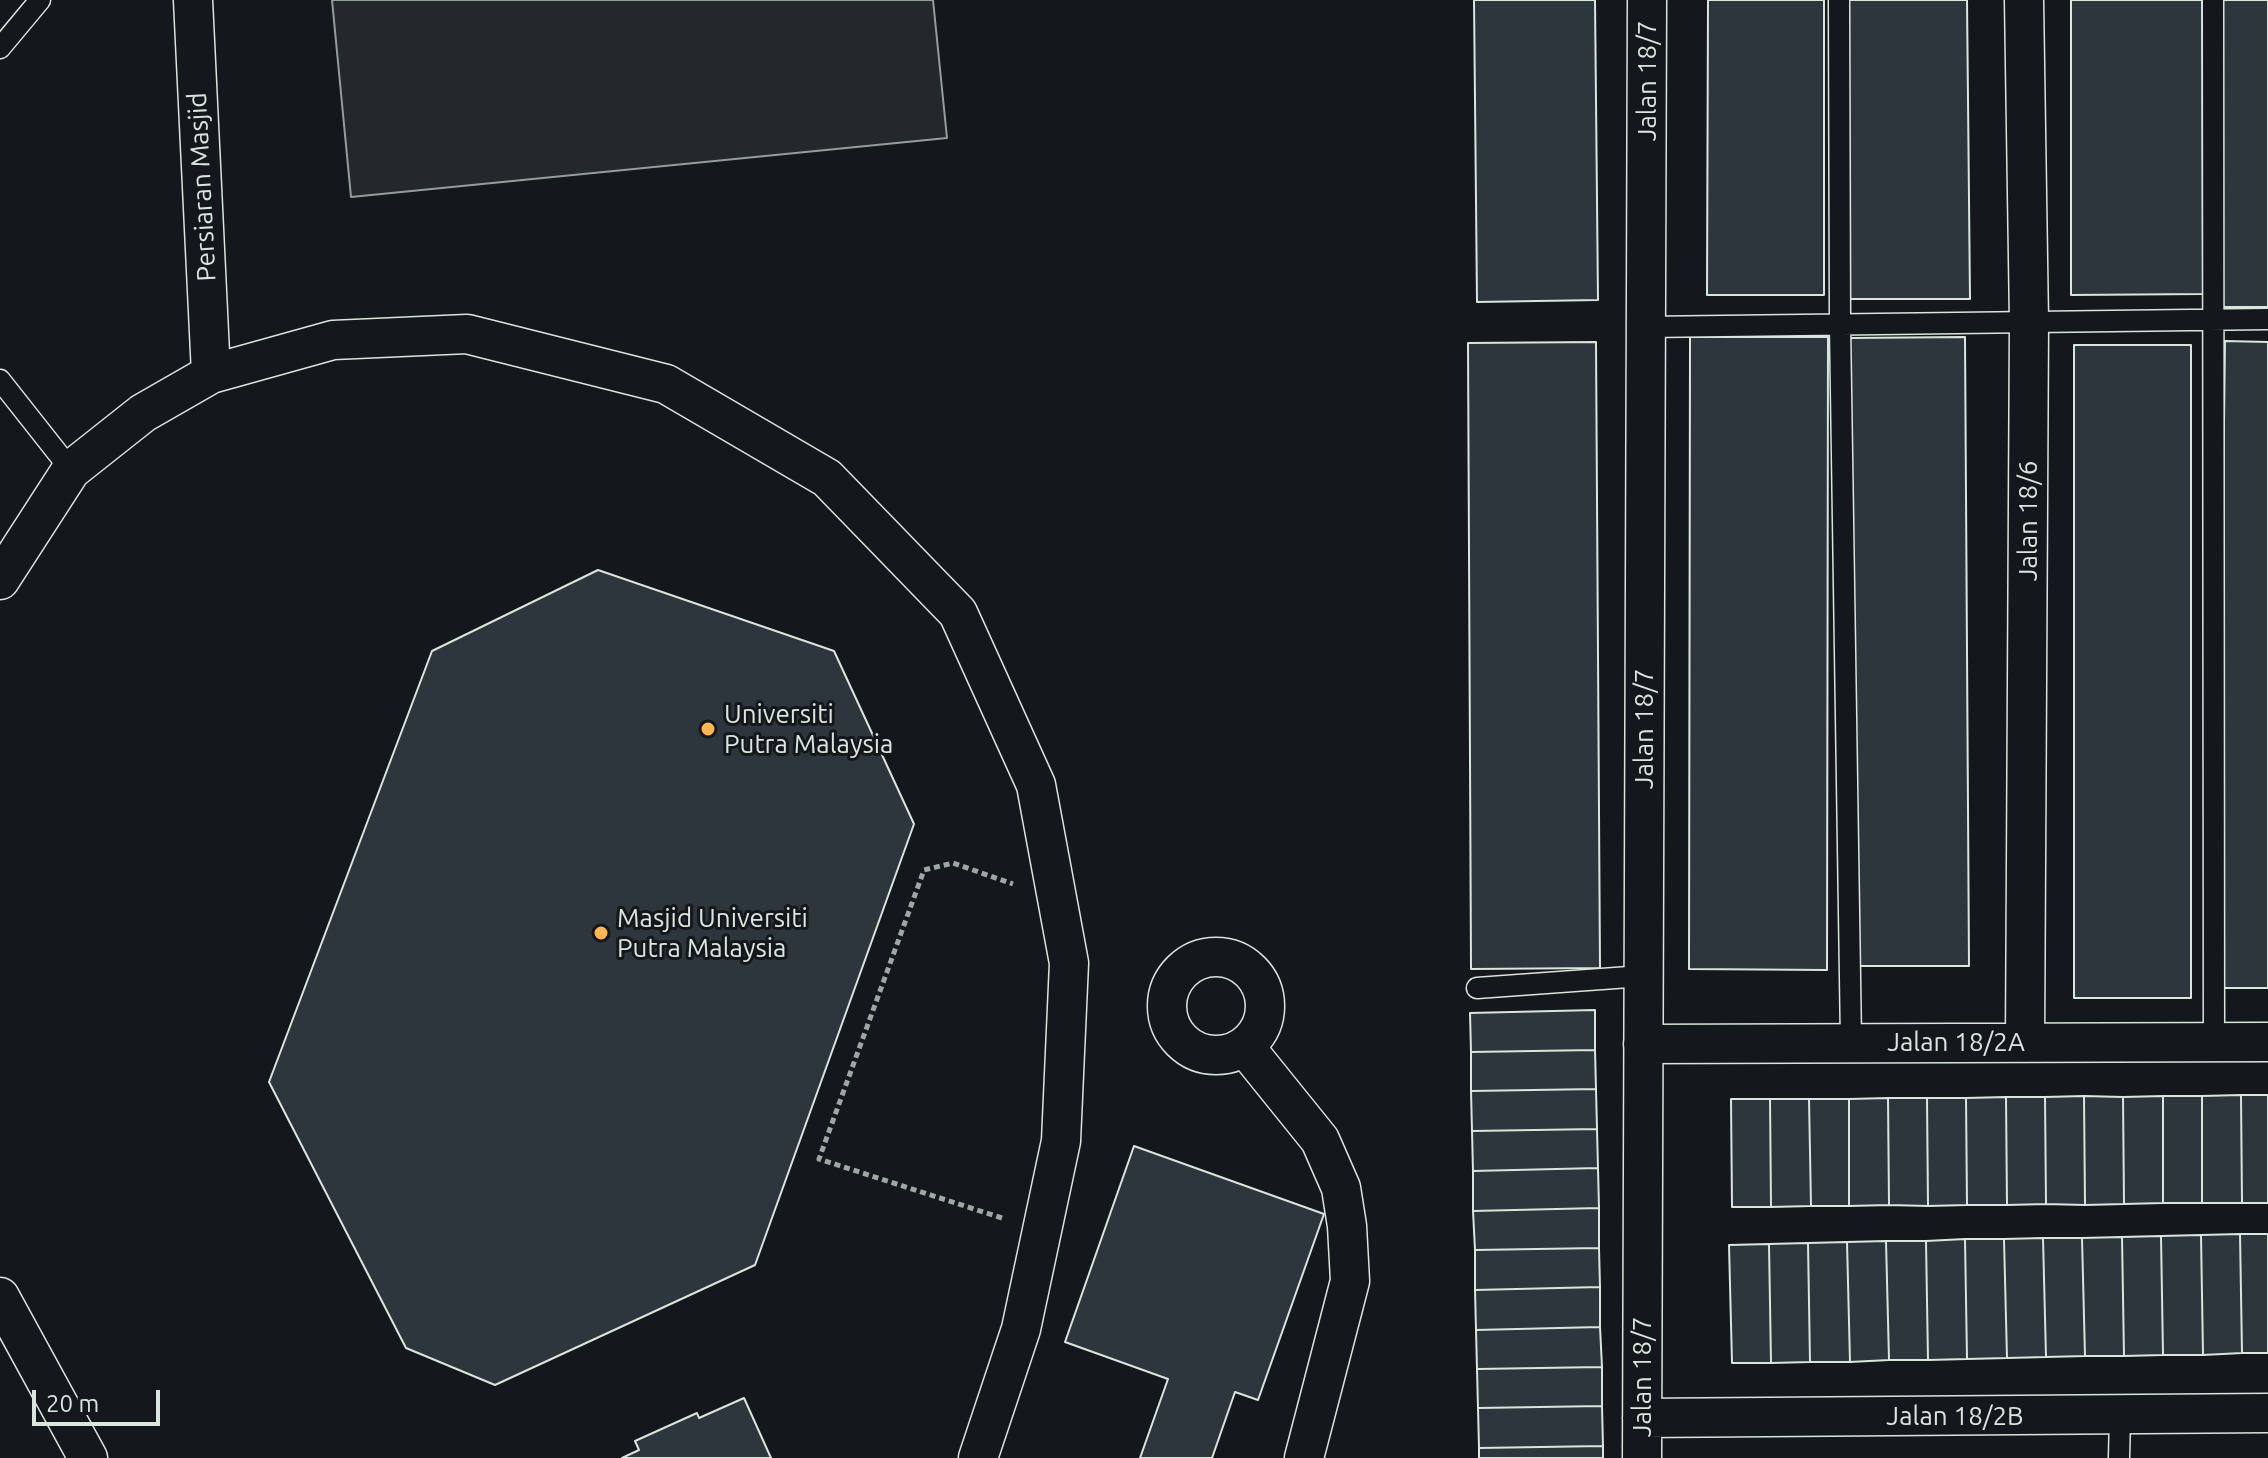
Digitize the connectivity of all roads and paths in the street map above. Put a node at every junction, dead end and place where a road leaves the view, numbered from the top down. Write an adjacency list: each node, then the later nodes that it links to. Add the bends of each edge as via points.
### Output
1 (40, 0): 7 (lane)
2 (193, 0): 13 (street, Persiaran Masjid)
3 (1647, 0): 12 (street, Jalan 18/7)
4 (1839, 0): 11 (lane)
5 (2024, 0): 10 (street, Jalan 18/6)
6 (2213, 0): 9 (lane)
7 (0, 48)
8 (2268, 319): 9 (lane)
9 (2214, 320): 10 (lane); 21 (lane)
10 (2029, 322): 11 (lane); 23 (street, Jalan 18/6)
11 (1840, 325): 12 (lane); 20 (lane)
12 (1646, 327): 18 (street, Jalan 18/7)
13 (211, 374): 15 (street, via 143,413); 17 (street, via 333,340 467,334 666,384 827,478 958,613 1036,785)
14 (0, 380): 15 (lane)
15 (71, 470): 16 (street)
16 (0, 580)
17 (1054, 882): 26 (street, via 1069,963 1061,1141); 26 (path, via 1009,884 953,863 924,870 819,1159)
18 (1643, 976): 19 (lane); 24 (street, Jalan 18/7)
19 (1477, 988)
20 (1851, 1042): 23 (street, Jalan 18/2A); 24 (street, Jalan 18/2A)
21 (2214, 1042): 22 (street, Jalan 18/2A); 23 (street, Jalan 18/2A)
22 (2268, 1042)
23 (2025, 1043)
24 (1643, 1044): 30 (street, Jalan 18/7)
25 (1245, 1047): 33 (street, via 1320,1140 1341,1188 1347,1226 1350,1281)
26 (1042, 1231): 32 (street, via 1021,1329)
27 (0, 1297): 31 (street)
28 (2268, 1413): 29 (street, Jalan 18/2B)
29 (2120, 1415): 30 (street, Jalan 18/2B); 35 (lane)
30 (1642, 1418): 34 (street, Jalan 18/7)
31 (88, 1458)
32 (978, 1458)
33 (1304, 1458)
34 (1642, 1458)
35 (2119, 1458)

